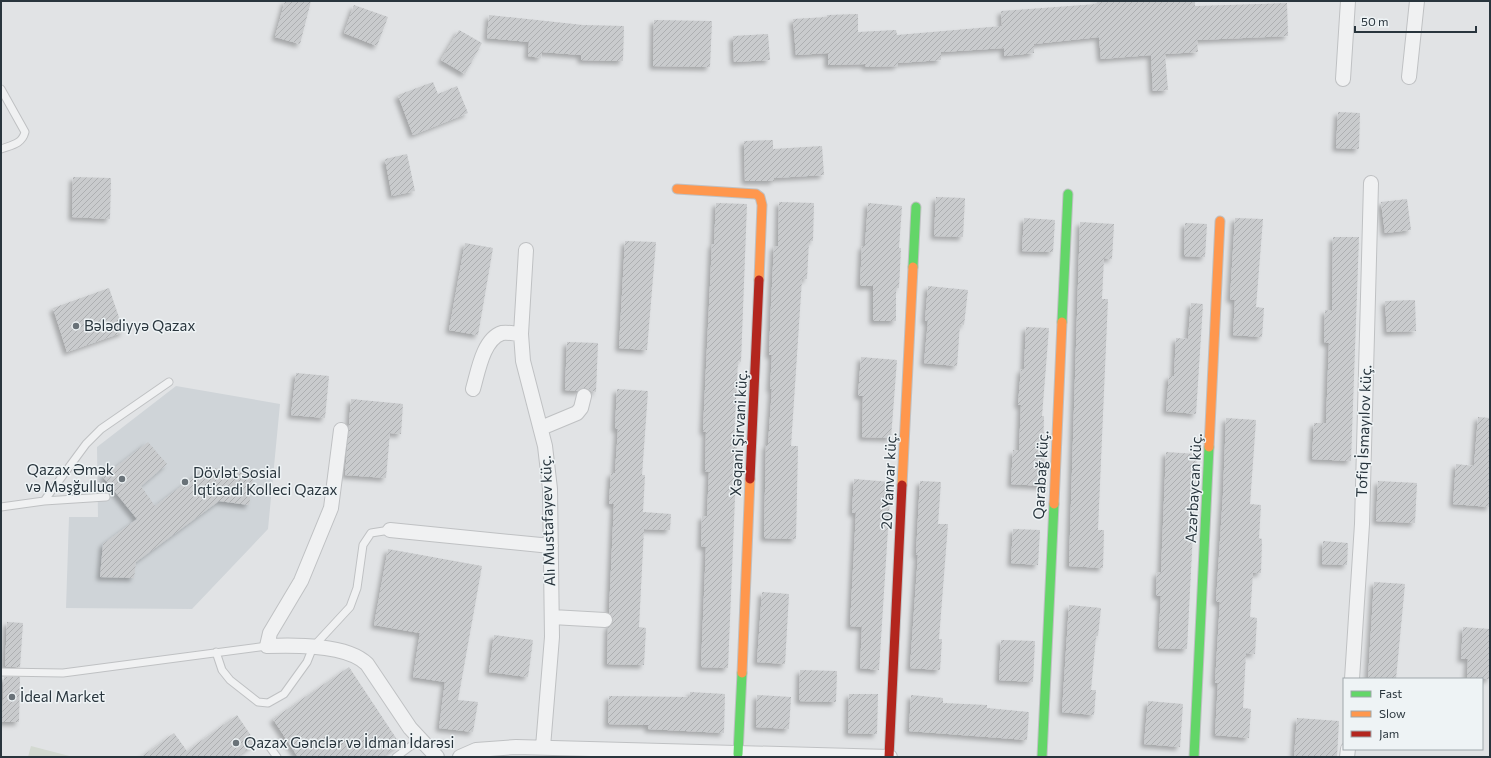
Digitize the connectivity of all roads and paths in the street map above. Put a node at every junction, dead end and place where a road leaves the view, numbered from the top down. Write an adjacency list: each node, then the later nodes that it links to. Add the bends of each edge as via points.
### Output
1 (1348, 1): 4 (street)
2 (1417, 1): 3 (street)
3 (1409, 77)
4 (1342, 78)
5 (1, 89): 6 (lane, via 25,132 24,139 19,143)
6 (1, 149)
7 (1371, 183): 30 (street, Tofiq İsmayılov küç., via 1362,524)
8 (677, 189): 34 (street, Xəqani Şirvani küç., via 756,194 760,197 762,205)
9 (1068, 194): 40 (street, Qarabağ küç.)
10 (916, 207): 39 (street, 20 Yanvar küç.)
11 (1220, 221): 41 (street, Azərbaycan küç.)
12 (526, 250): 13 (street, Alı Mustafayev küç.)
13 (521, 334): 15 (street, via 503,333 494,338 486,348); 17 (street, Alı Mustafayev küç., via 524,368)
14 (169, 382): 20 (lane, via 102,429 86,444)
15 (473, 389)
16 (584, 396): 17 (street, via 577,413)
17 (541, 428): 23 (street, Alı Mustafayev küç., via 548,466)
18 (341, 430): 26 (street, via 331,508 301,580 270,633)
19 (106, 497): 20 (lane)
20 (44, 501): 21 (lane)
21 (1, 507)
22 (390, 530): 23 (street); 27 (lane, via 371,533 363,545 357,588 350,607)
23 (551, 546): 24 (street, Alı Mustafayev küç.)
24 (552, 617): 25 (street); 33 (street, Alı Mustafayev küç., via 551,668)
25 (605, 620)
26 (267, 646): 27 (street); 28 (lane)
27 (313, 647): 28 (lane, via 307,662 284,694 268,703 258,702 230,680 222,670); 31 (street, via 344,651 360,657)
28 (216, 652): 29 (lane, via 63,673)
29 (1, 672)
30 (1352, 678)
31 (419, 740): 36 (lane); 37 (street)
32 (269, 746): 35 (lane)
33 (543, 748): 34 (street); 38 (street, via 494,747 476,750)
34 (738, 754): 39 (street)
35 (277, 757)
36 (396, 757)
37 (437, 757)
38 (460, 757)
39 (889, 757)
40 (1042, 757)
41 (1194, 757)

